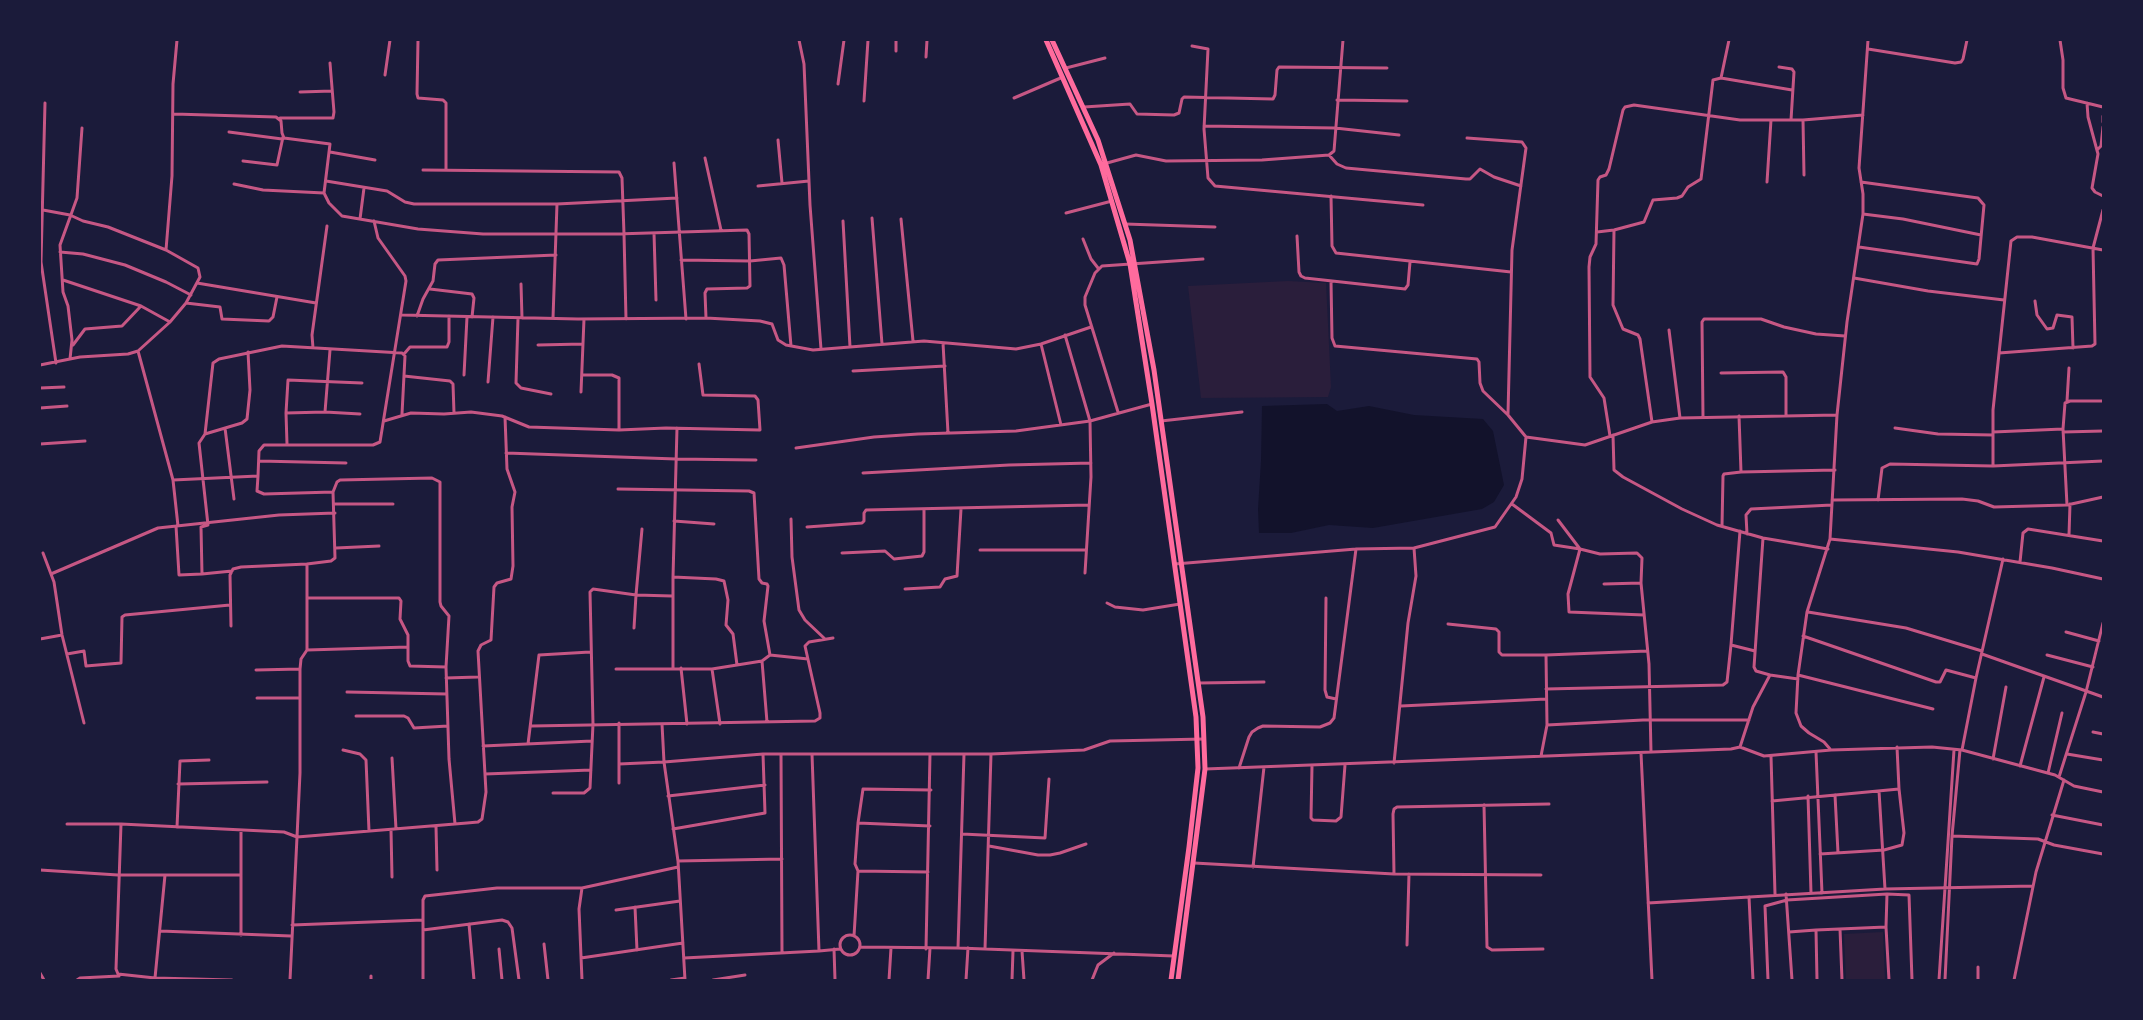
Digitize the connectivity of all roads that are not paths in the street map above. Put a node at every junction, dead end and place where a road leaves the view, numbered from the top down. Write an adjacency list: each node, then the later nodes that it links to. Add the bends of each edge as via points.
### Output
1 (176, 40): 42 (street)
2 (390, 40): 26 (street)
3 (418, 40): 70 (street, via 418,98 446,103)
4 (799, 40): 73 (street, via 804,64)
5 (844, 40): 29 (street)
6 (868, 40): 36 (street)
7 (896, 40): 18 (street)
8 (927, 40): 19 (street)
9 (1046, 40): 27 (main road)
10 (1052, 40): 23 (main road)
11 (1343, 40): 22 (street)
12 (1729, 40): 28 (street)
13 (1868, 40): 17 (street)
14 (1967, 40): 17 (street, via 1963,59 1955,63)
15 (2060, 40): 39 (street, via 2064,94 2071,100)
16 (1192, 46): 33 (street, via 1208,49)
17 (1868, 49): 43 (street)
18 (896, 51)
19 (926, 57)
20 (1105, 58): 23 (street)
21 (330, 63): 31 (street)
22 (1341, 67): 24 (street); 33 (street, via 1279,67 1273,99); 35 (street)
23 (1066, 68): 41 (main road)
24 (1387, 68)
25 (1779, 68): 30 (street, via 1794,72)
26 (385, 75)
27 (1063, 76): 34 (street); 85 (main road, via 1092,140)
28 (1721, 78): 30 (street); 44 (street, via 1712,82)
29 (838, 84)
30 (1792, 90): 48 (street)
31 (332, 91): 32 (street); 46 (street, via 333,118)
32 (300, 92)
33 (1206, 97): 41 (street, via 1184,97 1179,113 1174,115 1138,114 1130,104); 51 (street)
34 (1014, 98)
35 (1337, 100): 37 (street); 54 (street)
36 (864, 101)
37 (1407, 101)
38 (45, 103): 89 (street)
39 (2087, 103): 40 (street); 60 (street)
40 (2103, 106)
41 (1084, 107): 67 (main road)
42 (174, 114): 46 (street); 114 (street)
43 (1863, 115): 49 (street); 75 (street)
44 (1709, 116): 47 (street); 103 (street, via 1701,179 1678,198 1654,200 1644,222); 105 (street, via 1634,105 1625,107 1608,172 1598,180)
45 (2103, 116): 50 (street)
46 (279, 118): 57 (street)
47 (1772, 120): 48 (street); 74 (street)
48 (1792, 120): 49 (street)
49 (1804, 120): 71 (street)
50 (2103, 122)
51 (1204, 126): 54 (street); 65 (street)
52 (2103, 127): 60 (street)
53 (82, 128): 93 (street, via 77,198)
54 (1335, 128): 56 (street); 62 (street, via 1334,151)
55 (229, 132): 57 (street)
56 (1400, 135)
57 (283, 138): 61 (street, via 327,142); 66 (street, via 277,165)
58 (1467, 138): 79 (street, via 1524,143)
59 (778, 140): 77 (street)
60 (2097, 150): 83 (street, via 2092,188)
61 (330, 152): 64 (street); 72 (street)
62 (1329, 155): 65 (street); 79 (street, via 1336,164 1346,168 1466,179 1480,169)
63 (705, 158): 102 (street)
64 (375, 160)
65 (1206, 160): 67 (street, via 1166,161 1136,154); 82 (street, via 1208,178 1216,186)
66 (243, 161)
67 (1106, 163): 99 (main road)
68 (674, 164): 84 (street)
69 (423, 170): 70 (street)
70 (446, 170): 86 (street, via 616,172 622,178)
71 (1804, 175)
72 (326, 181): 80 (street); 81 (street)
73 (809, 181): 77 (street); 166 (street)
74 (1767, 182)
75 (1861, 182): 92 (street); 110 (street, via 1978,198 1984,205)
76 (234, 184): 81 (street, via 263,190)
77 (782, 184): 78 (street)
78 (758, 186)
79 (1520, 186): 124 (street)
80 (364, 188): 87 (street, via 387,191 414,204); 95 (street)
81 (324, 193): 95 (street, via 340,215)
82 (1331, 196): 88 (street); 121 (street, via 1332,246 1336,253)
83 (2103, 196)
84 (677, 198): 86 (street); 104 (street)
85 (1113, 201): 91 (street); 122 (main road)
86 (623, 202): 87 (street); 108 (street)
87 (557, 204): 107 (street)
88 (1423, 205)
89 (43, 210): 93 (street); 174 (street, via 42,272)
90 (2103, 210): 113 (street)
91 (1066, 212)
92 (1864, 214): 110 (street); 112 (street)
93 (70, 215): 114 (street); 116 (street)
94 (872, 218): 158 (street)
95 (360, 219): 97 (street)
96 (901, 219): 155 (street)
97 (374, 221): 107 (street, via 418,230); 139 (street, via 378,238 406,278)
98 (843, 221): 163 (street)
99 (1125, 224): 101 (street); 122 (main road)
100 (326, 226): 137 (street)
101 (1216, 227)
102 (721, 230): 104 (street); 120 (street, via 747,230)
103 (1614, 230): 105 (street); 213 (street, via 1613,305 1623,329 1640,339)
104 (679, 232): 106 (street); 119 (street)
105 (1597, 232): 224 (street, via 1589,267 1589,366 1592,383 1604,398)
106 (654, 233): 108 (street); 133 (street)
107 (557, 234): 108 (street); 117 (street)
108 (624, 234): 148 (street)
109 (1297, 236): 127 (street, via 1300,274 1305,278)
110 (1982, 236): 112 (street, via 1977,264)
111 (1083, 238): 123 (street)
112 (1858, 247): 125 (street)
113 (2093, 248): 115 (street); 134 (street, via 2037,238 2014,238 2010,245); 165 (street, via 2095,344)
114 (166, 250): 128 (street, via 198,268)
115 (2103, 250)
116 (60, 252): 126 (street); 131 (street, via 83,254 125,266)
117 (556, 255): 130 (street, via 439,259); 145 (street)
118 (1203, 259): 122 (street)
119 (681, 260): 120 (street); 149 (street)
120 (750, 260): 146 (street, via 748,288 706,290); 162 (street, via 782,259)
121 (1410, 261): 124 (street); 127 (street, via 1405,289)
122 (1133, 264): 123 (street); 193 (main road); 212 (main road)
123 (1098, 268): 151 (street, via 1084,301)
124 (1511, 272): 203 (street)
125 (1854, 278): 134 (street); 154 (street)
126 (63, 280): 138 (street); 160 (street)
127 (1331, 281): 203 (street, via 1332,338 1335,346 1477,359 1483,391)
128 (197, 283): 131 (street); 132 (street)
129 (521, 284): 144 (street)
130 (430, 289): 140 (street); 142 (street, via 472,294 474,298)
131 (191, 295): 136 (street)
132 (277, 297): 136 (street, via 274,317 269,321 222,319 220,307); 137 (street)
133 (656, 300)
134 (2004, 300): 171 (street)
135 (2035, 301): 165 (street, via 2036,312 2047,330 2052,328 2057,315 2072,317)
136 (186, 303): 150 (street)
137 (316, 303): 164 (street)
138 (141, 306): 150 (street); 160 (street, via 122,326 85,330)
139 (402, 315): 140 (street); 170 (street)
140 (417, 316): 141 (street)
141 (449, 316): 142 (street); 172 (street, via 447,347 410,346)
142 (469, 317): 143 (street); 183 (street)
143 (493, 318): 144 (street); 185 (street)
144 (520, 318): 145 (street); 190 (street, via 516,383 521,388)
145 (553, 318): 147 (street)
146 (706, 318): 149 (street); 162 (street, via 770,322 778,340)
147 (584, 319): 148 (street); 157 (street)
148 (626, 319): 149 (street)
149 (686, 319)
150 (170, 322): 168 (street)
151 (1091, 327): 153 (street); 197 (street)
152 (1669, 330): 209 (street)
153 (1065, 335): 159 (street); 211 (street)
154 (1845, 336): 204 (street); 208 (street, via 1816,334 1761,319 1704,319)
155 (913, 341): 156 (street); 158 (street)
156 (944, 343): 159 (street, via 1006,349); 177 (street)
157 (583, 344): 161 (street); 181 (street)
158 (882, 344): 163 (street)
159 (1041, 344): 214 (street)
160 (73, 345): 173 (street)
161 (538, 345)
162 (791, 346): 166 (street)
163 (850, 347): 166 (street)
164 (313, 348): 167 (street); 169 (street, via 282,346)
165 (2072, 348): 171 (street)
166 (821, 349)
167 (330, 350): 170 (street); 184 (street)
168 (138, 351): 173 (street); 244 (street)
169 (248, 352): 215 (street, via 249,415 242,423); 223 (street, via 213,362)
170 (395, 352): 172 (street); 210 (street)
171 (1999, 353): 222 (street)
172 (404, 354): 182 (street)
173 (70, 359): 174 (street)
174 (56, 363): 176 (street)
175 (699, 364): 216 (street, via 703,395 755,396 761,428 758,431)
176 (40, 365)
177 (945, 366): 179 (street); 221 (street)
178 (2069, 368): 191 (street)
179 (852, 370)
180 (1721, 374): 206 (street, via 1783,372 1786,377)
181 (582, 375): 189 (street); 218 (street, via 619,378)
182 (404, 376): 200 (street, via 450,381 453,384); 202 (street)
183 (464, 376)
184 (328, 381): 186 (street); 196 (street); 199 (street, via 287,381)
185 (488, 382)
186 (362, 383)
187 (64, 387): 188 (street)
188 (40, 388)
189 (581, 392)
190 (551, 394)
191 (2067, 401): 192 (street); 219 (street)
192 (2103, 401)
193 (1152, 404): 197 (street); 290 (main road)
194 (67, 406): 195 (street)
195 (40, 408)
196 (325, 412): 199 (street); 201 (street)
197 (1118, 412): 211 (street)
198 (1242, 412): 212 (street)
199 (286, 413): 228 (street)
200 (454, 413): 202 (street); 207 (street)
201 (360, 414)
202 (402, 414): 210 (street)
203 (1508, 415): 225 (street)
204 (1837, 415): 206 (street); 239 (street)
205 (1739, 416): 206 (street); 208 (street); 240 (street)
206 (1786, 416)
207 (505, 417): 218 (street, via 529,427); 230 (street)
208 (1703, 417): 209 (street)
209 (1680, 418): 213 (street)
210 (384, 421): 228 (street, via 380,442 376,445)
211 (1090, 421): 214 (street); 236 (street)
212 (1161, 421): 290 (main road)
213 (1652, 422): 224 (street)
214 (1062, 425): 221 (street)
215 (225, 428): 223 (street); 243 (street)
216 (677, 428): 218 (street); 231 (street)
217 (1895, 428): 222 (street, via 1938,434)
218 (619, 430)
219 (2063, 430): 220 (street); 222 (street); 237 (street)
220 (2103, 431)
221 (948, 433): 229 (street, via 874,437)
222 (1993, 433): 238 (street)
223 (205, 434): 245 (street, via 199,443)
224 (1612, 435): 225 (street, via 1585,445); 268 (street, via 1614,470 1682,509)
225 (1526, 437): 255 (street, via 1522,480)
226 (85, 441): 227 (street)
227 (40, 444)
228 (287, 444): 233 (street, via 264,444 259,451)
229 (796, 448)
230 (506, 453): 231 (street); 343 (street, via 509,477 516,492 512,507 513,566 511,579 494,587 491,640 481,645 478,651)
231 (676, 459): 232 (street); 247 (street)
232 (756, 460)
233 (259, 461): 235 (street); 242 (street)
234 (2103, 461): 237 (street)
235 (346, 463)
236 (1091, 463): 241 (street); 257 (street)
237 (2064, 463): 238 (street); 256 (street)
238 (1993, 466): 252 (street, via 1886,465 1882,468)
239 (1835, 470): 240 (street); 251 (street)
240 (1741, 472): 268 (street, via 1723,476)
241 (863, 473)
242 (258, 476): 243 (street); 248 (street, via 257,491 264,494)
243 (230, 478): 245 (street); 250 (street)
244 (173, 480): 245 (street); 267 (street)
245 (203, 480): 265 (street)
246 (618, 489): 247 (street)
247 (675, 490): 264 (street); 328 (street, via 754,493 759,579 768,585 764,620)
248 (333, 492): 253 (street); 334 (street, via 340,480 432,478 440,482 440,602 449,616)
249 (2103, 497): 256 (street)
250 (234, 499)
251 (1832, 500): 252 (street); 258 (street)
252 (1878, 500): 256 (street, via 1962,498 1994,507)
253 (334, 504): 254 (street); 261 (street)
254 (393, 504)
255 (1512, 504): 279 (street, via 1495,527); 284 (street, via 1551,533 1554,545)
256 (2068, 504): 273 (street)
257 (1090, 505): 259 (street); 282 (street)
258 (1832, 505): 272 (street, via 1751,509 1746,515); 275 (street)
259 (961, 508): 260 (street); 299 (street, via 957,576 945,579 940,587)
260 (924, 510): 269 (street, via 866,510 862,523); 286 (street, via 922,556 894,559 885,550)
261 (335, 513): 265 (street); 278 (street)
262 (791, 519): 318 (street, via 799,610)
263 (1558, 520): 284 (street)
264 (674, 521): 266 (street); 295 (street)
265 (208, 522): 267 (street); 294 (street, via 201,527)
266 (714, 524)
267 (177, 526): 293 (street, via 158,528); 294 (street, via 179,575)
268 (1722, 526): 271 (street)
269 (807, 527)
270 (642, 529): 300 (street)
271 (1740, 531): 272 (street); 320 (street)
272 (1747, 534): 274 (street)
273 (2069, 535): 276 (street); 288 (street, via 2028,529 2023,533)
274 (1763, 538): 280 (street); 324 (street)
275 (1830, 539): 280 (street); 287 (street)
276 (2103, 541)
277 (379, 546): 278 (street)
278 (336, 548): 289 (street, via 334,560)
279 (1414, 548): 283 (street); 361 (street, via 1416,576 1408,623)
280 (1828, 549): 307 (street)
281 (980, 550): 282 (street)
282 (1086, 550): 292 (street)
283 (1356, 550): 290 (street); 360 (street)
284 (1580, 550): 297 (street, via 1600,554 1636,553 1642,558); 308 (street, via 1568,594 1569,612)
285 (43, 553): 293 (street)
286 (842, 553)
287 (2003, 559): 288 (street); 326 (street)
288 (2020, 562): 296 (street)
289 (306, 564): 291 (street, via 241,567); 302 (street)
290 (1178, 564): 305 (main road); 349 (main road)
291 (232, 571): 294 (street); 306 (street)
292 (1085, 573)
293 (51, 574): 314 (street)
294 (202, 574)
295 (672, 577): 301 (street); 333 (street, via 724,581 728,600 726,625 733,634)
296 (2103, 579)
297 (1641, 583): 298 (street); 308 (street)
298 (1604, 584)
299 (905, 589)
300 (636, 595): 301 (street); 312 (street); 325 (street, via 591,590)
301 (672, 596): 336 (street)
302 (306, 598): 321 (street, via 399,598 400,619 407,630); 322 (street)
303 (1326, 598): 360 (street, via 1325,690 1327,697)
304 (1107, 603): 305 (street, via 1143,610)
305 (1180, 604): 379 (main road)
306 (230, 605): 311 (street); 327 (street, via 123,615 121,663 86,666 84,651)
307 (1807, 612): 315 (street); 326 (street, via 1906,628)
308 (1644, 615): 323 (street)
309 (2103, 622): 319 (street)
310 (1448, 624): 330 (street, via 1496,629 1502,655)
311 (231, 626)
312 (634, 628)
313 (2066, 632): 319 (street)
314 (62, 635): 317 (street); 327 (street)
315 (1803, 636): 344 (street); 347 (street, via 1936,682 1940,682 1946,670)
316 (833, 638): 318 (street)
317 (40, 639)
318 (825, 639): 331 (street, via 806,643)
319 (2099, 641): 335 (street)
320 (1731, 645): 324 (street); 350 (street, via 1726,684)
321 (408, 647): 322 (street); 334 (street, via 410,666)
322 (307, 650): 338 (street, via 301,659)
323 (1647, 651): 330 (street); 350 (street)
324 (1755, 651): 342 (street, via 1754,669)
325 (590, 652): 370 (street); 376 (street, via 539,655)
326 (1982, 652): 345 (street); 347 (street)
327 (67, 654): 368 (street)
328 (770, 655): 331 (street); 332 (street)
329 (2047, 655): 335 (street)
330 (1546, 656): 352 (street)
331 (808, 659): 367 (street, via 820,718 815,721)
332 (762, 662): 333 (street); 367 (street)
333 (737, 665): 340 (street)
334 (446, 667): 346 (street)
335 (2093, 667): 354 (street)
336 (673, 668): 337 (street); 339 (street)
337 (681, 668): 340 (street); 372 (street)
338 (300, 669): 341 (street); 357 (street)
339 (616, 669)
340 (712, 669): 373 (street)
341 (256, 670)
342 (1770, 675): 344 (street); 366 (street)
343 (478, 677): 346 (street); 383 (street)
344 (1798, 677): 362 (street); 387 (street, via 1798,720)
345 (2044, 677): 354 (street); 411 (street)
346 (446, 678): 355 (street)
347 (1976, 678): 389 (street)
348 (1264, 682): 349 (street)
349 (1198, 683): 380 (main road)
350 (1650, 686): 352 (street); 365 (street)
351 (2006, 687): 403 (street)
352 (1546, 689): 359 (street)
353 (347, 692): 355 (street)
354 (2086, 692): 358 (street); 399 (street)
355 (447, 694): 375 (street)
356 (257, 698): 357 (street)
357 (300, 698): 454 (street)
358 (2103, 698)
359 (1546, 699): 361 (street); 374 (street)
360 (1336, 700): 413 (street, via 1334,718 1320,727 1263,726 1252,732)
361 (1401, 706): 407 (street)
362 (1933, 709)
363 (2062, 713): 416 (street)
364 (356, 716): 375 (street, via 404,716 414,728)
365 (1652, 720): 366 (street); 374 (street); 390 (street)
366 (1749, 720): 384 (street)
367 (767, 722): 373 (street)
368 (84, 723)
369 (619, 723): 370 (street); 371 (street); 408 (street)
370 (593, 724): 376 (street); 381 (street)
371 (662, 724): 372 (street); 406 (street)
372 (687, 724): 373 (street)
373 (720, 724)
374 (1547, 725): 400 (street)
375 (448, 726): 441 (street)
376 (532, 726): 382 (street)
377 (2093, 732): 378 (street)
378 (2103, 734)
379 (1197, 739): 380 (street); 398 (street, via 1110,741 1084,750); 526 (main road, via 1198,768)
380 (1205, 739): 414 (main road)
381 (592, 741): 382 (street); 415 (street)
382 (528, 744): 383 (street)
383 (483, 746): 417 (street)
384 (1740, 747): 390 (street); 401 (street)
385 (1897, 747): 387 (street); 388 (street); 425 (street)
386 (343, 750): 450 (street, via 360,754 366,760)
387 (1831, 750): 391 (street)
388 (1954, 750): 389 (street); 481 (street)
389 (1961, 750): 403 (street); 453 (street)
390 (1651, 752): 392 (street)
391 (1816, 752): 401 (street); 433 (street)
392 (1641, 753): 400 (street); 492 (street)
393 (763, 754): 394 (street); 406 (street); 424 (street)
394 (781, 754): 395 (street); 462 (street)
395 (812, 754): 396 (street); 523 (street)
396 (930, 754): 397 (street); 426 (street)
397 (964, 754): 398 (street); 451 (street)
398 (992, 754): 452 (street)
399 (2067, 754): 405 (street); 418 (street)
400 (1540, 756): 407 (street)
401 (1771, 756): 434 (street)
402 (392, 758): 447 (street)
403 (1993, 759): 411 (street)
404 (210, 760): 423 (street, via 180,762)
405 (2103, 760)
406 (664, 762): 408 (street); 431 (street)
407 (1394, 763): 409 (street)
408 (619, 764): 422 (street)
409 (1345, 765): 410 (street); 410 (street, via 1341,817 1336,821 1311,818)
410 (1312, 766): 412 (street)
411 (2020, 766): 416 (street)
412 (1264, 767): 413 (street); 466 (street)
413 (1239, 768): 414 (street)
414 (1205, 769): 464 (main road)
415 (591, 770): 417 (street); 428 (street, via 587,792)
416 (2048, 773): 418 (street)
417 (485, 774): 441 (street, via 482,818 478,822)
418 (2059, 777): 420 (street)
419 (1049, 778): 452 (street, via 1045,838)
420 (2064, 780): 429 (street, via 2074,786); 437 (street)
421 (267, 782): 423 (street)
422 (620, 783)
423 (178, 784): 445 (street)
424 (765, 785): 431 (street); 446 (street, via 766,809 763,815)
425 (1899, 789): 427 (street); 458 (street, via 1904,842 1899,847)
426 (931, 790): 438 (street, via 863,789); 444 (street)
427 (1879, 791): 430 (street); 458 (street)
428 (553, 792)
429 (2103, 792)
430 (1835, 795): 433 (street); 459 (street)
431 (668, 796): 446 (street)
432 (1808, 796): 433 (street); 434 (street); 485 (street)
433 (1818, 796): 460 (street)
434 (1772, 801): 486 (street)
435 (1549, 804): 436 (street)
436 (1484, 805): 471 (street, via 1394,809); 476 (street)
437 (2052, 815): 442 (street); 455 (street)
438 (858, 823): 444 (street); 469 (street, via 855,864)
439 (67, 824): 440 (street)
440 (121, 824): 445 (street); 473 (street)
441 (455, 824): 443 (street)
442 (2103, 825)
443 (436, 826): 447 (street); 468 (street)
444 (930, 826): 470 (street)
445 (177, 827): 448 (street)
446 (673, 828): 463 (street)
447 (396, 829): 449 (street)
448 (241, 830): 454 (street, via 284,832); 475 (street)
449 (391, 830): 450 (street); 478 (street)
450 (369, 831): 454 (street)
451 (962, 834): 452 (street); 512 (street)
452 (989, 836): 457 (street)
453 (1952, 836): 455 (street); 482 (street)
454 (297, 837): 497 (street)
455 (2044, 842): 461 (street); 479 (street)
456 (1086, 844): 457 (street, via 1050,855)
457 (988, 846): 518 (street)
458 (1884, 850): 459 (street); 483 (street)
459 (1838, 853): 460 (street)
460 (1820, 854): 484 (street)
461 (2103, 854)
462 (782, 859): 463 (street); 524 (street)
463 (678, 861): 465 (street)
464 (1194, 863): 466 (street); 556 (main road)
465 (678, 867): 480 (street); 491 (street)
466 (1253, 867): 471 (street)
467 (40, 870): 473 (street)
468 (436, 870)
469 (858, 871): 470 (street); 506 (street)
470 (928, 872): 517 (street)
471 (1394, 874): 472 (street)
472 (1409, 874): 476 (street); 509 (street)
473 (118, 875): 474 (street); 531 (street, via 116,970)
474 (165, 875): 475 (street); 502 (street)
475 (241, 875): 504 (street)
476 (1487, 875): 477 (street); 519 (street, via 1487,946 1492,950)
477 (1541, 875)
478 (392, 877)
479 (2033, 886): 482 (street); 568 (street)
480 (582, 888): 495 (street, via 498,888 425,896); 527 (street, via 579,909)
481 (1945, 888): 482 (street); 483 (street); 565 (street)
482 (1950, 888): 566 (street)
483 (1885, 889): 484 (street)
484 (1822, 892): 485 (street)
485 (1811, 893): 487 (street)
486 (1775, 894): 487 (street); 489 (street)
487 (1786, 894): 490 (street)
488 (1886, 894): 490 (street); 498 (street); 564 (street, via 1909,895)
489 (1749, 897): 492 (street); 558 (street)
490 (1787, 900): 503 (street); 559 (street, via 1765,906)
491 (680, 901): 493 (street); 507 (street)
492 (1648, 903): 557 (street)
493 (635, 907): 494 (street); 520 (street)
494 (616, 910)
495 (423, 920): 497 (street); 500 (street)
496 (469, 924): 500 (street); 541 (street); 543 (street, via 508,922 512,928)
497 (292, 925): 505 (street)
498 (1886, 927): 499 (street); 563 (street)
499 (1840, 929): 501 (street); 562 (street)
500 (423, 930): 540 (street)
501 (1816, 930): 503 (street); 561 (street)
502 (160, 931): 504 (street); 533 (street)
503 (1789, 932): 560 (street)
504 (241, 934): 505 (street)
505 (292, 936): 539 (street)
506 (854, 936): 510 (street); 516 (street, via 847,935 841,939)
507 (683, 943): 520 (street); 528 (street)
508 (544, 944): 544 (street)
509 (1407, 945)
510 (860, 947): 511 (street); 516 (street, via 850,956)
511 (892, 948): 517 (street); 549 (street)
512 (958, 948): 513 (street); 517 (street)
513 (968, 948): 518 (street); 551 (street)
514 (499, 949): 542 (street)
515 (834, 949): 516 (street); 523 (street); 548 (street)
516 (840, 949)
517 (928, 949): 550 (street)
518 (985, 949): 521 (street)
519 (1543, 949)
520 (637, 950): 527 (street)
521 (1013, 950): 522 (street); 552 (street)
522 (1022, 951): 525 (street); 553 (street)
523 (819, 952): 524 (street)
524 (782, 953): 528 (street)
525 (1114, 953): 526 (street); 554 (street, via 1098,965)
526 (1174, 956): 555 (main road)
527 (581, 958): 545 (street)
528 (684, 958): 534 (street)
529 (1978, 967): 567 (street)
530 (40, 973): 535 (street)
531 (120, 976): 533 (street); 536 (street)
532 (745, 976): 547 (street)
533 (155, 978): 537 (street)
534 (685, 979): 546 (street)
535 (44, 980)
536 (78, 980)
537 (203, 980): 538 (street)
538 (232, 980)
539 (290, 980)
540 (423, 980)
541 (474, 980)
542 (502, 980)
543 (519, 980)
544 (548, 980)
545 (582, 980)
546 (671, 980)
547 (713, 980)
548 (835, 980)
549 (889, 980)
550 (928, 980)
551 (966, 980)
552 (1012, 980)
553 (1024, 980)
554 (1092, 980)
555 (1171, 980)
556 (1178, 980)
557 (1652, 980)
558 (1753, 980)
559 (1768, 980)
560 (1792, 980)
561 (1817, 980)
562 (1842, 980)
563 (1889, 980)
564 (1912, 980)
565 (1939, 980)
566 (1945, 980)
567 (1978, 980)
568 (2014, 980)

